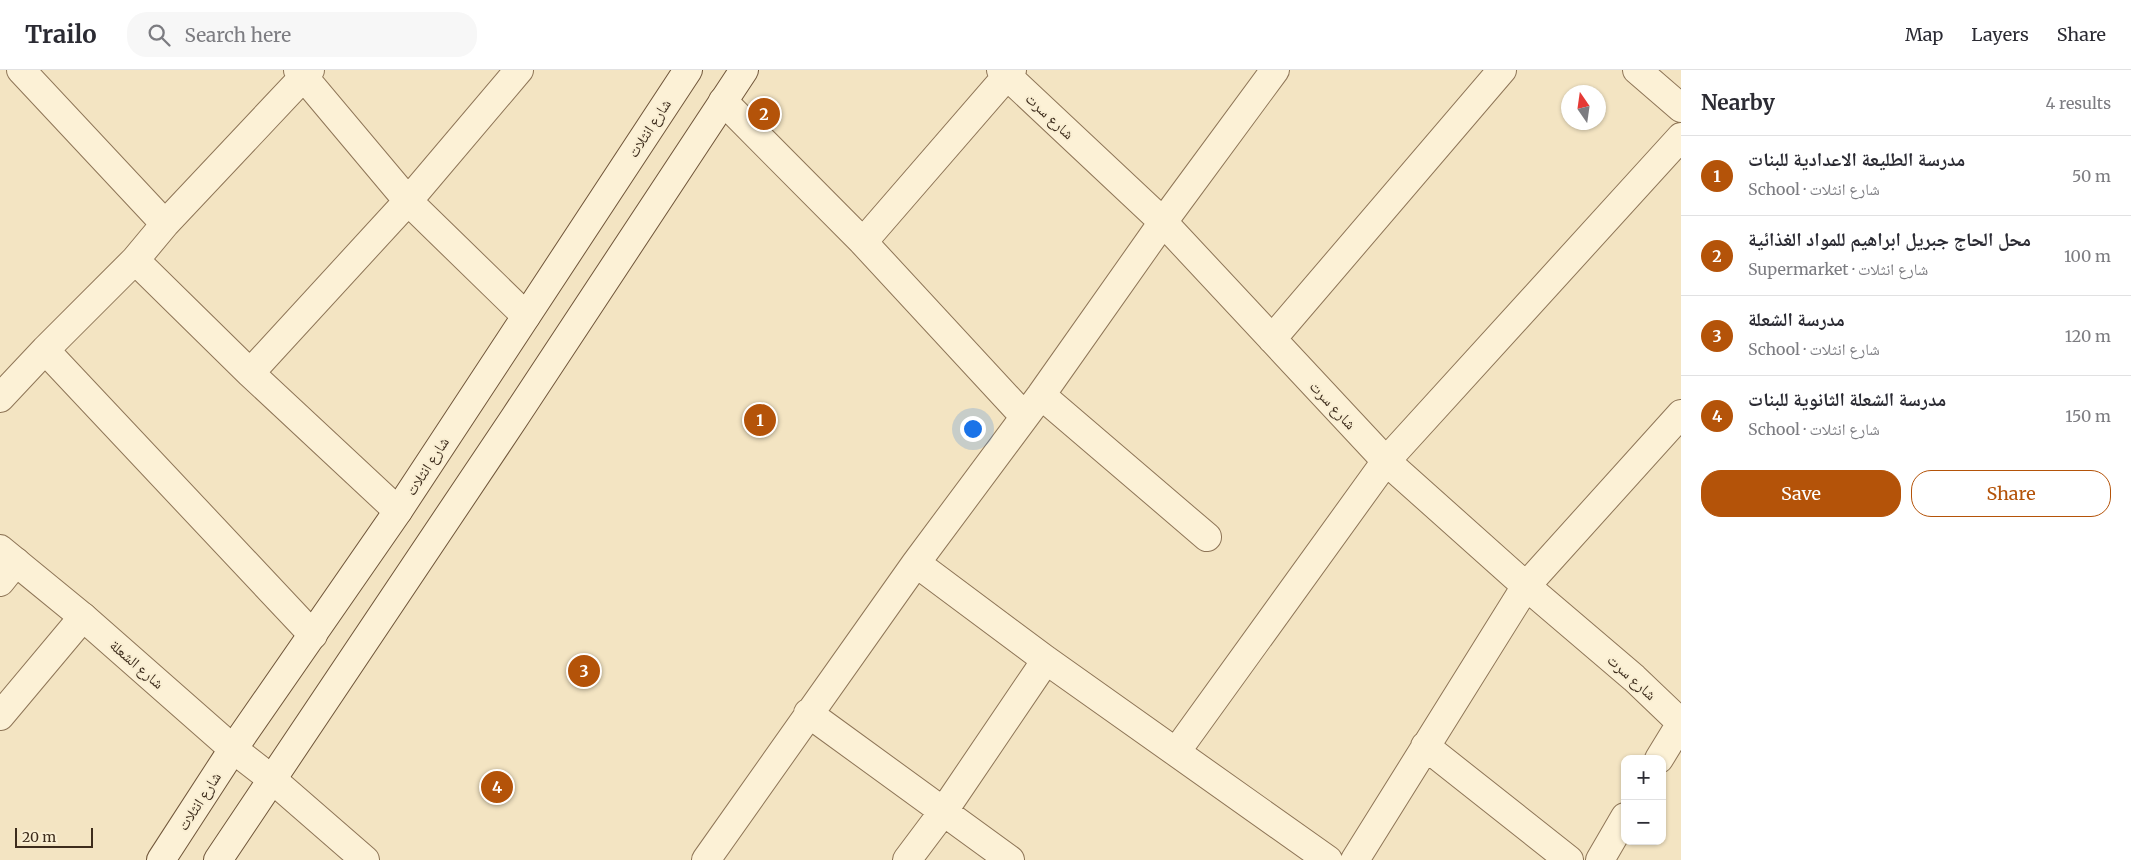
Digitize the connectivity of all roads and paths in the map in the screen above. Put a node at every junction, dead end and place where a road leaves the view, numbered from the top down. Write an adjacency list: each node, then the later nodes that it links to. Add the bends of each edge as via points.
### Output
1 (21, 70): 15 (street)
2 (519, 70): 13 (street)
3 (688, 70): 18 (street, شارع انثلات)
4 (744, 70): 10 (street)
5 (1275, 70): 14 (street)
6 (1502, 70): 19 (street)
7 (1637, 70): 11 (street)
8 (304, 72): 13 (street); 15 (street)
9 (1007, 72): 14 (street, شارع سرت); 16 (street)
10 (723, 101): 16 (street); 42 (street)
11 (1681, 108)
12 (1681, 137): 26 (street)
13 (408, 201): 18 (street); 21 (street)
14 (1164, 222): 19 (street, شارع سرت); 22 (street)
15 (165, 224): 17 (street)
16 (863, 242): 25 (street)
17 (135, 260): 20 (street); 21 (street)
18 (526, 316): 27 (street, شارع انثلات)
19 (1272, 339): 26 (street, شارع سرت)
20 (45, 350): 23 (street); 33 (street)
21 (250, 373): 27 (street)
22 (1041, 395): 25 (street); 28 (street)
23 (0, 398)
24 (1681, 414): 31 (street)
25 (1024, 416): 30 (street)
26 (1386, 461): 31 (street, شارع سرت); 40 (street)
27 (398, 511): 33 (street, شارع انثلات)
28 (1207, 537)
29 (5, 564): 32 (street, شارع الشعلة)
30 (916, 564): 34 (street); 35 (street)
31 (1526, 586): 37 (street, شارع سرت, via 1634,678); 38 (street)
32 (83, 617): 36 (street); 39 (street, شارع الشعلة)
33 (313, 635): 39 (street, شارع انثلات)
34 (1046, 660): 40 (street); 43 (street)
35 (808, 713): 43 (street); 48 (street)
36 (0, 716)
37 (1681, 723): 41 (street)
38 (1425, 746): 52 (street); 53 (street)
39 (233, 749): 42 (street, شارع الشعلة); 46 (street, شارع انثلات)
40 (1176, 752): 51 (street)
41 (1662, 755)
42 (273, 780): 45 (street, شارع الشعلة); 47 (street)
43 (943, 812): 49 (street); 50 (street)
44 (1621, 824): 54 (street)
45 (360, 858)
46 (161, 860)
47 (218, 860)
48 (706, 860)
49 (907, 860)
50 (1010, 860)
51 (1328, 860)
52 (1355, 860)
53 (1569, 860)
54 (1600, 860)

